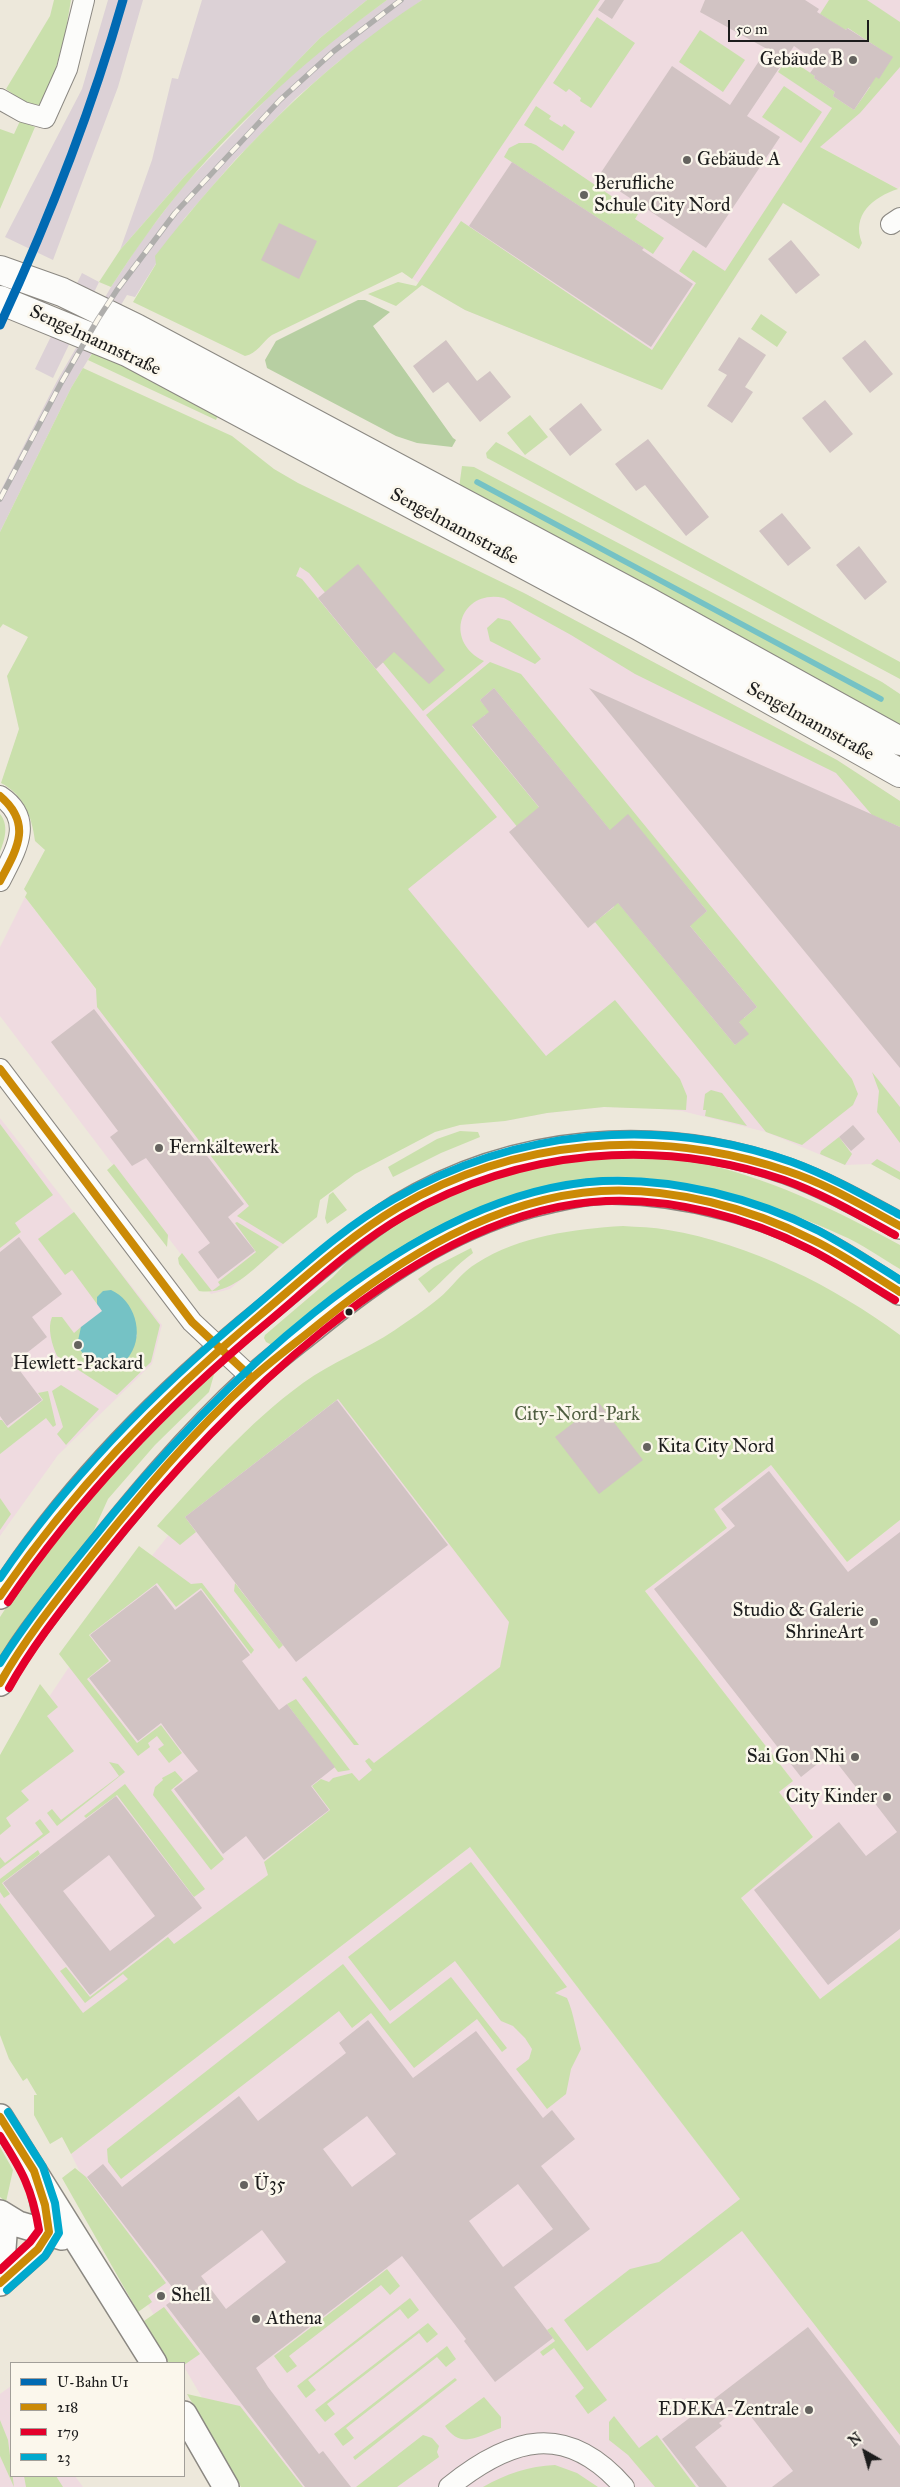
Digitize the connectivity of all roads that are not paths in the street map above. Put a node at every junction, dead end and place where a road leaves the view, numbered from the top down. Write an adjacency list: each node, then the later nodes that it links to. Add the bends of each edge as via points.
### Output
1 (84, 0): 2 (street, via 67,69 45,118 23,112)
2 (0, 99)
3 (0, 270): 5 (main road, Sengelmannstraße, via 62,292 136,328 647,601)
4 (0, 300): 6 (main road, Sengelmannstraße, via 127,352 639,626)
5 (900, 741)
6 (900, 772)
7 (0, 796): 8 (street, via 14,808 21,828 14,853)
8 (0, 881)
9 (0, 1069): 12 (street, via 192,1322)
10 (900, 1226): 12 (street, via 787,1171 690,1147 628,1142 580,1145 528,1154 476,1170 397,1208)
11 (900, 1292): 13 (street, via 836,1252 784,1226 724,1206 665,1195 610,1191 556,1198 499,1214 428,1247 389,1270 357,1292)
12 (219, 1348): 13 (street); 14 (street, via 100,1468)
13 (252, 1378): 15 (street, via 124,1513 50,1608)
14 (0, 1596)
15 (0, 1683)
16 (0, 2117): 17 (street)
17 (34, 2171): 19 (street, via 45,2205); 20 (street)
18 (1, 2223): 19 (street, via 18,2224); 21 (street)
19 (43, 2240): 20 (street); 21 (street, via 20,2244)
20 (84, 2250): 22 (street)
21 (1, 2270)
22 (153, 2362)
23 (185, 2416): 24 (street)
24 (226, 2487)
25 (448, 2487): 26 (street, via 486,2460 523,2446 543,2443 576,2448 609,2470)
26 (624, 2487)

